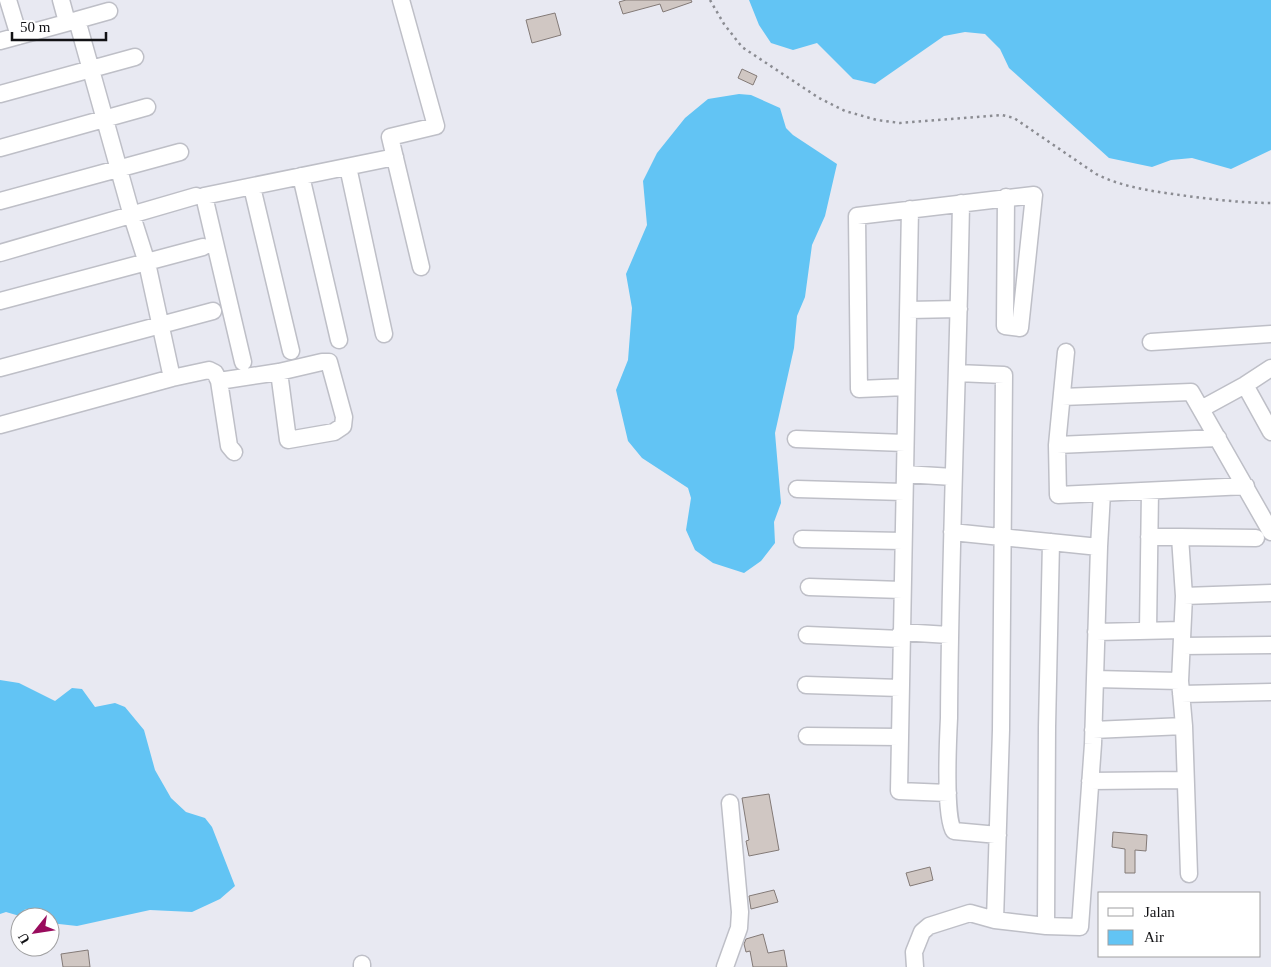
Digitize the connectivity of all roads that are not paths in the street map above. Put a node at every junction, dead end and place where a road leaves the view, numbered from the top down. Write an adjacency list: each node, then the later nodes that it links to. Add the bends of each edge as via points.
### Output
1 (8, 0): 6 (street)
2 (61, 0): 5 (street)
3 (402, 0): 15 (street, via 436,126 390,137)
4 (109, 11): 5 (street)
5 (72, 21): 6 (street); 9 (street)
6 (18, 36): 7 (street)
7 (0, 41)
8 (134, 57): 9 (street)
9 (90, 69): 10 (street); 12 (street)
10 (0, 94)
11 (148, 107): 12 (street)
12 (104, 119): 13 (street); 17 (street)
13 (0, 148)
14 (180, 152): 17 (street)
15 (395, 157): 16 (street); 29 (street)
16 (348, 167): 18 (street); 35 (street)
17 (119, 169): 22 (street); 25 (street)
18 (301, 176): 19 (street); 37 (street)
19 (252, 187): 39 (street); 41 (street, via 204,196)
20 (196, 196): 25 (street)
21 (1006, 197): 21 (street, via 1005,326 1020,328 1034,195); 23 (street)
22 (0, 201)
23 (961, 203): 24 (street); 31 (street)
24 (910, 209): 32 (street); 48 (street, via 857,216 860,389)
25 (132, 216): 27 (street); 28 (street)
26 (203, 247): 28 (street)
27 (0, 253)
28 (147, 263): 30 (street); 34 (street)
29 (421, 267)
30 (0, 301)
31 (959, 309): 32 (street); 45 (street)
32 (908, 310): 48 (street)
33 (213, 311): 34 (street)
34 (160, 325): 42 (street); 46 (street)
35 (384, 334)
36 (1271, 334): 38 (street)
37 (339, 340)
38 (1151, 342)
39 (291, 351)
40 (1066, 352): 51 (street)
41 (242, 362)
42 (0, 368)
43 (1271, 368): 49 (street)
44 (279, 372): 44 (street, via 288,440 334,432 344,426 329,362); 47 (street)
45 (957, 373): 61 (street); 69 (street, via 1004,375)
46 (172, 378): 47 (street, via 210,370); 53 (street)
47 (219, 381): 59 (street, via 228,442)
48 (906, 387): 57 (street)
49 (1240, 388): 50 (street); 52 (street); 54 (street)
50 (1191, 392): 51 (street); 52 (street)
51 (1062, 397): 58 (street)
52 (1201, 409): 55 (street)
53 (0, 425)
54 (1270, 429)
55 (1218, 438): 58 (street); 62 (street)
56 (796, 439): 57 (street)
57 (905, 443): 60 (street)
58 (1057, 445): 66 (street, via 1058,495)
59 (234, 452)
60 (905, 474): 61 (street); 65 (street)
61 (953, 477): 67 (street)
62 (1246, 486): 64 (street); 68 (street)
63 (797, 489): 65 (street)
64 (1150, 491): 66 (street); 70 (street)
65 (904, 492): 73 (street)
66 (1102, 493): 75 (street)
67 (952, 532): 69 (street); 83 (street)
68 (1264, 534): 71 (street)
69 (1003, 537): 74 (street); 100 (street)
70 (1149, 537): 71 (street); 80 (street)
71 (1180, 537): 79 (street)
72 (802, 539): 73 (street)
73 (903, 541): 77 (street)
74 (1051, 542): 75 (street); 103 (street)
75 (1099, 547): 81 (street)
76 (809, 587): 77 (street)
77 (902, 590): 84 (street)
78 (1271, 593): 79 (street)
79 (1184, 596): 85 (street)
80 (1148, 631): 81 (street); 85 (street)
81 (1096, 632): 87 (street)
82 (807, 635): 84 (street)
83 (949, 635): 84 (street); 98 (street)
84 (901, 636): 90 (street)
85 (1182, 638): 86 (street); 89 (street)
86 (1271, 645)
87 (1095, 679): 89 (street); 93 (street)
88 (806, 685): 90 (street)
89 (1181, 687): 91 (street); 92 (street)
90 (900, 688): 95 (street)
91 (1271, 692)
92 (1184, 726): 93 (street); 96 (street)
93 (1093, 730): 97 (street)
94 (807, 736): 95 (street)
95 (899, 737): 98 (street, via 898,791)
96 (1185, 780): 97 (street); 101 (street)
97 (1090, 781): 103 (street, via 1080,927)
98 (948, 793): 100 (street, via 954,831)
99 (730, 803): 104 (street, via 740,928)
100 (998, 835): 102 (street)
101 (1189, 874)
102 (995, 920): 103 (street); 105 (street, via 970,913 929,926 922,932 914,952)
103 (1046, 926)
104 (725, 967)
105 (914, 967)

